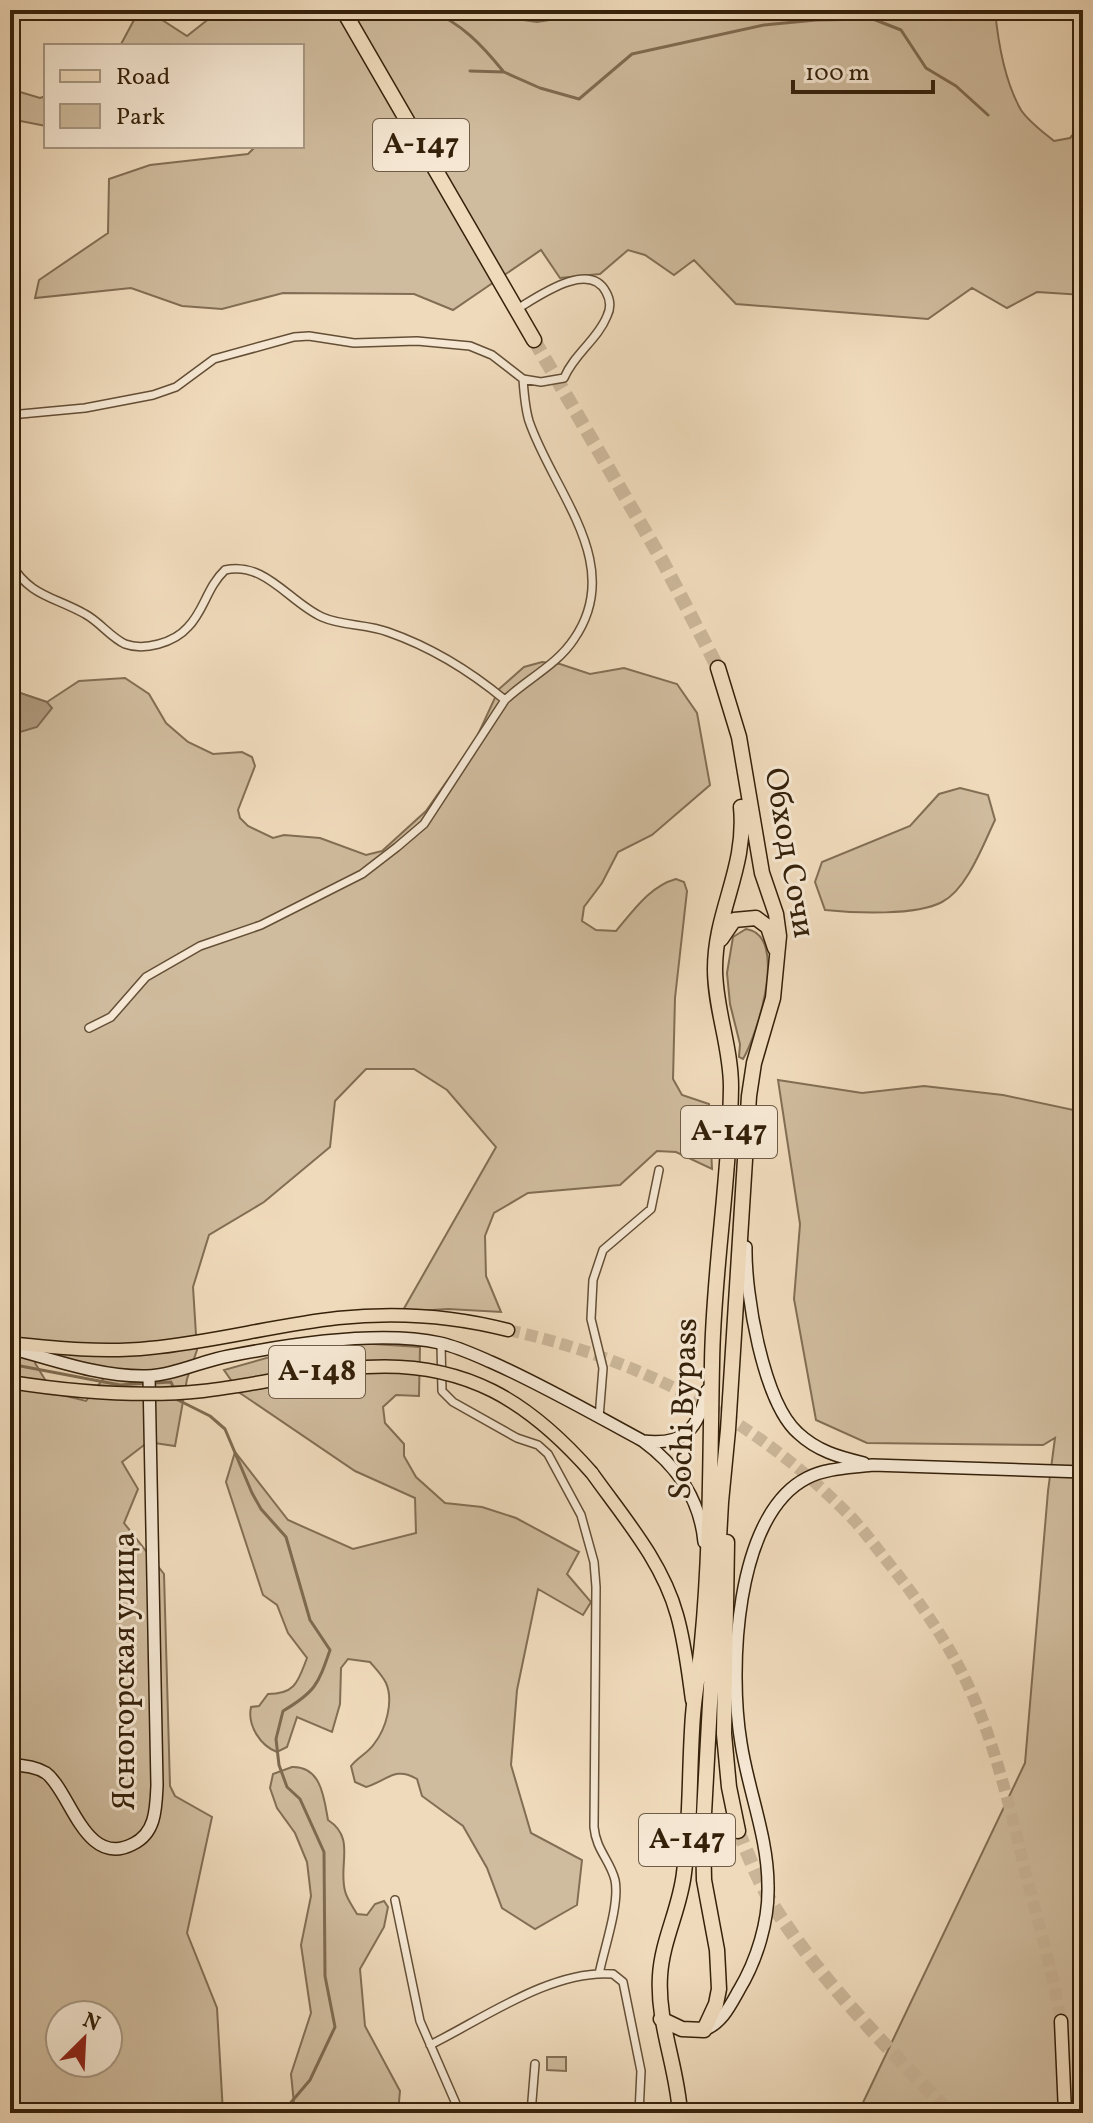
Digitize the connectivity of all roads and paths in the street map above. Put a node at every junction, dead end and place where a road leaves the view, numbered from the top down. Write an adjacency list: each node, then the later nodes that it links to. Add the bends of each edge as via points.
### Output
1 (343, 10): 2 (highway, А-147)
2 (517, 309): 3 (highway, А-147); 4 (street, via 579,280 598,282 610,303 603,324 573,358 564,378)
3 (534, 340)
4 (523, 379): 5 (street, via 470,346 294,337 214,359 176,387 153,395); 8 (street, via 530,422 594,571 589,603 573,642)
5 (10, 415)
6 (10, 563): 8 (street, via 36,592 88,616 120,641 144,647 183,632 215,579 225,570 245,569 266,577 325,619 386,631 433,651)
7 (718, 668): 9 (highway, Обход Сочи / А-147)
8 (505, 700): 12 (street, via 424,824 397,847 362,874 261,925 200,946 146,977 111,1017)
9 (730, 707): 10 (highway, Sochi Bypass / А-147, via 742,846); 11 (highway, Обход Сочи / А-147, via 762,873 778,923)
10 (717, 945): 11 (highway, via 734,920 756,918 768,927); 18 (highway, Sochi Bypass / А-147, via 716,985 731,1088)
11 (778, 956): 14 (highway, Обход Сочи / А-147, via 770,1012 750,1080)
12 (89, 1028)
13 (659, 1170): 21 (street, via 651,1209 603,1250 593,1280 591,1319 602,1356)
14 (741, 1201): 22 (highway, Обход Сочи / А-147); 24 (street, А-147, via 747,1292 783,1413 817,1448)
15 (508, 1330): 17 (main road, А-148, via 455,1319 378,1316 109,1351)
16 (441, 1343): 19 (street, via 384,1338 297,1346 226,1356); 21 (street, via 518,1374); 31 (street, via 442,1391 453,1402 543,1449 581,1515 594,1562 594,1827 616,1894)
17 (10, 1345): 19 (street, via 100,1371)
18 (712, 1365): 23 (street, А-147, via 703,1409 689,1431 668,1442); 26 (highway, Sochi Bypass / А-147)
19 (149, 1376): 28 (street, Ясногорская улица, via 157,1785 153,1825 133,1845 106,1846 80,1826 47,1774)
20 (10, 1382): 27 (main road, А-148, bridge, via 143,1394 204,1391 365,1367 422,1369 473,1381 520,1406 563,1441 653,1560 683,1638)
21 (599, 1418): 23 (street)
22 (728, 1430): 29 (highway, А-147, via 724,1734); 34 (highway, А-147, via 703,1832 719,1989)
23 (643, 1441): 26 (street, А-147, via 685,1483 703,1530)
24 (872, 1465): 25 (street); 34 (street, А-147, via 830,1471 799,1483 771,1512 752,1552 742,1598 737,1708 765,1854 768,1898 761,1938 744,1982 718,2022)
25 (1083, 1472)
26 (706, 1562): 27 (highway, Sochi Bypass / А-147)
27 (693, 1713): 32 (highway, Sochi Bypass / А-147, via 685,1872 662,1954)
28 (10, 1765)
29 (738, 1831)
30 (395, 1900): 35 (street, via 420,2021)
31 (599, 1974): 35 (street, via 551,1985); 39 (street, via 613,1974 623,1982 641,2071)
32 (661, 2019): 34 (highway, via 682,2029); 40 (highway, Sochi Bypass / А-147)
33 (1061, 2021): 41 (main road)
34 (704, 2030)
35 (430, 2045): 37 (street)
36 (535, 2064): 38 (street)
37 (460, 2113)
38 (531, 2113)
39 (639, 2113)
40 (680, 2113)
41 (1065, 2113)

